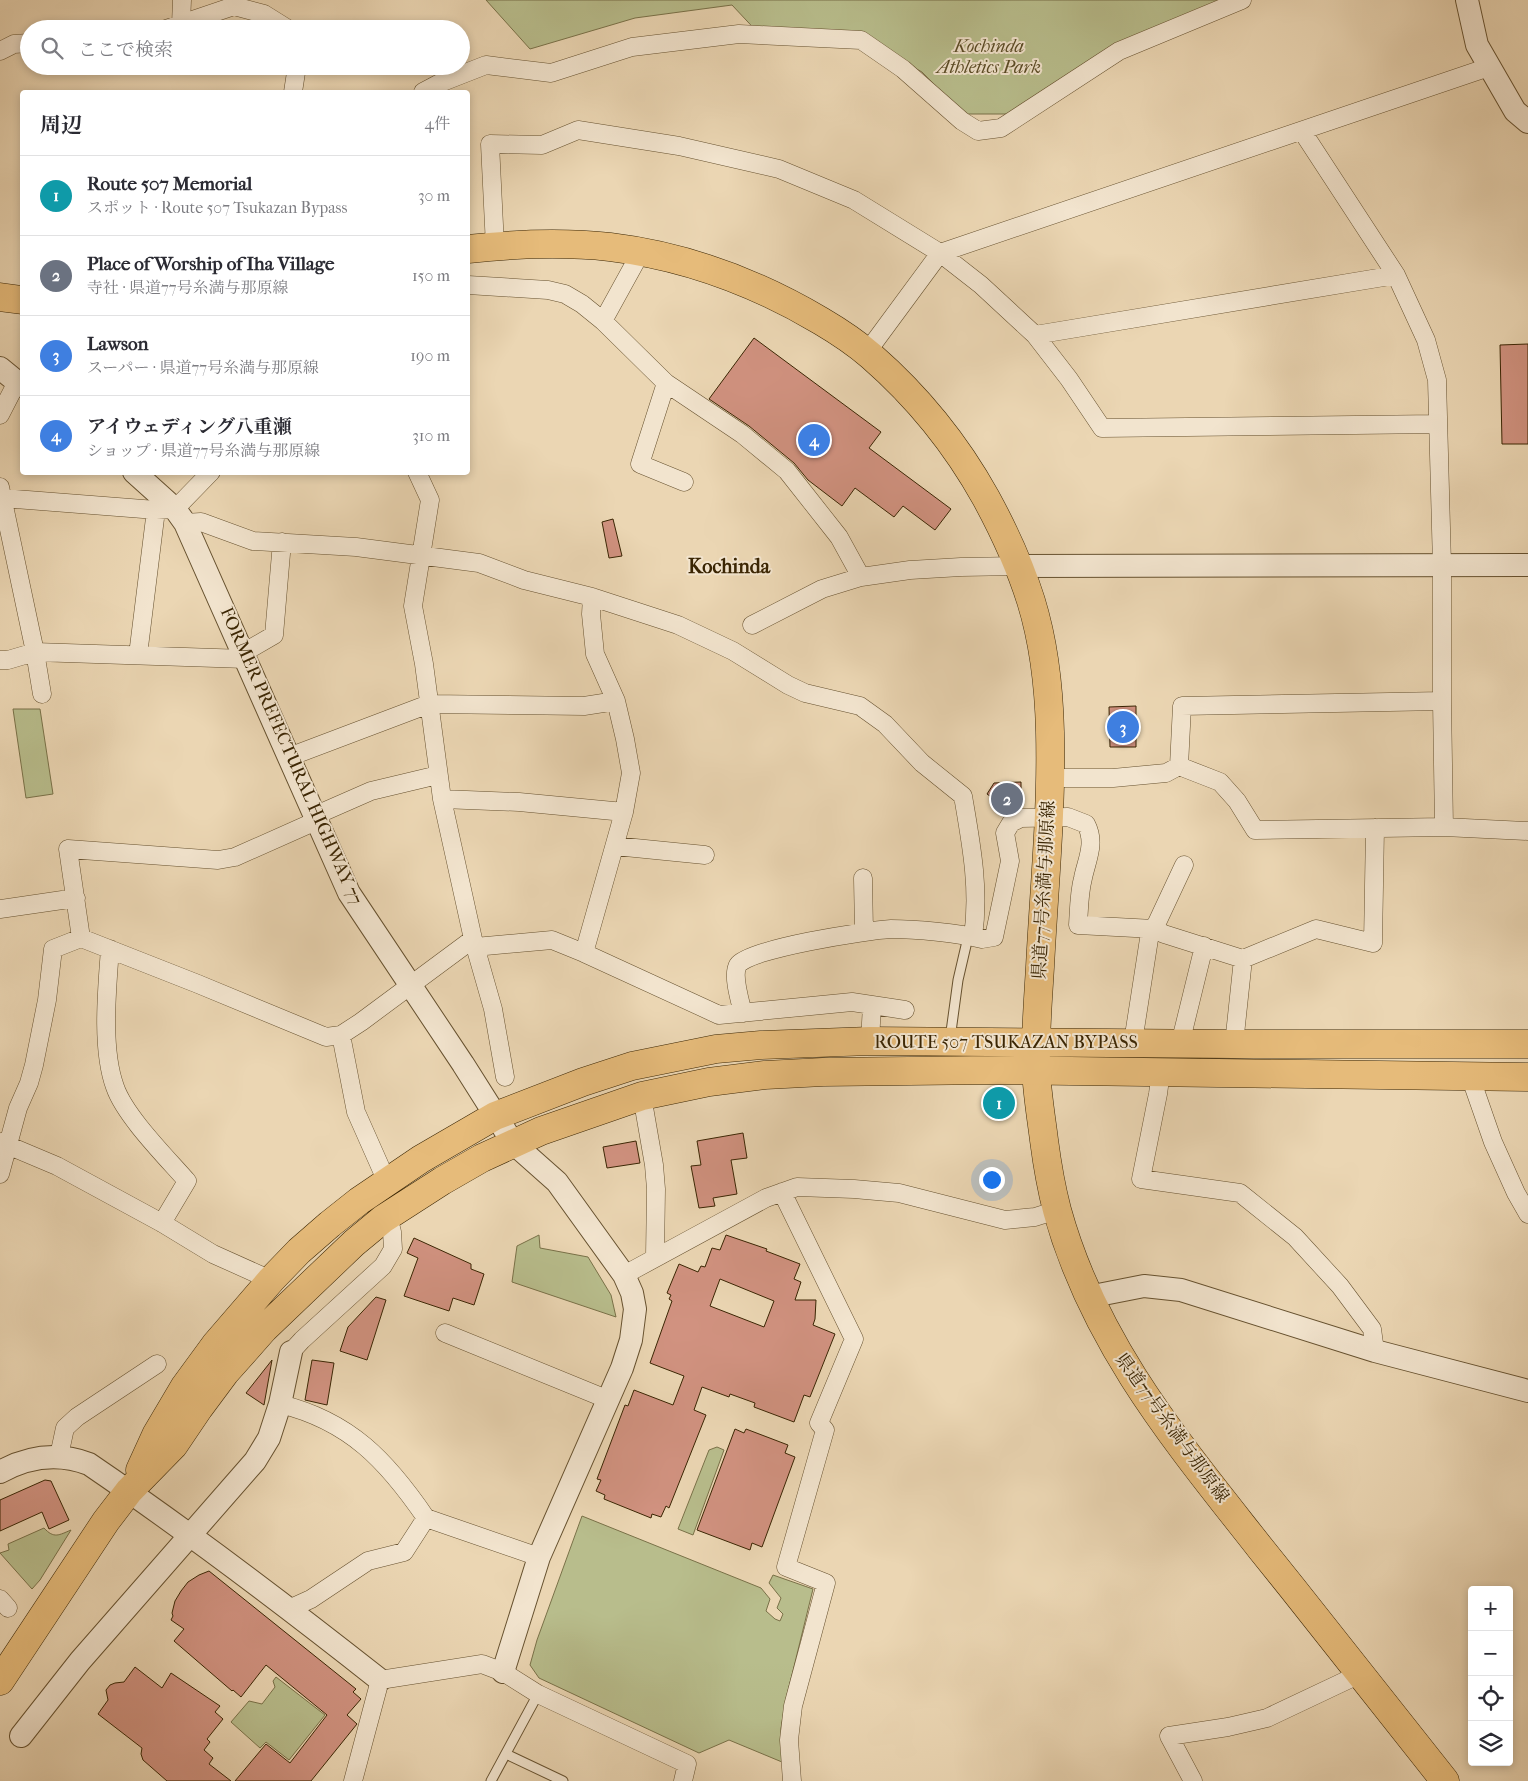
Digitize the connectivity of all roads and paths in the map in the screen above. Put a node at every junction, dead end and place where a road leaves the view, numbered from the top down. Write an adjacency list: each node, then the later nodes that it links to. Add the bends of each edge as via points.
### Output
1 (182, 0): 4 (street)
2 (1242, 0): 10 (street, via 1119,51 1002,128 978,132 902,69 861,40 739,34 632,47 551,73 486,65)
3 (1467, 0): 9 (street, via 1477,45)
4 (176, 20)
5 (192, 20): 6 (street, via 234,6)
6 (274, 20)
7 (20, 44): 8 (street)
8 (0, 51)
9 (1489, 67): 15 (street, via 1515,111); 16 (street)
10 (470, 71)
11 (296, 75): 13 (street)
12 (460, 75): 14 (street)
13 (293, 90)
14 (427, 90)
15 (1528, 122)
16 (1302, 130): 20 (street); 21 (street)
17 (495, 246): 18 (main road, 県道77号糸満与那原線); 19 (main road, 県道77号糸満与那原線, via 584,245); 20 (street, via 490,144 542,146 578,130 679,146 779,169 854,200)
18 (470, 249)
19 (642, 252): 23 (street); 25 (main road, 県道77号糸満与那原線, via 716,271 756,287 796,306)
20 (940, 253): 24 (street, via 981,285); 25 (street)
21 (1396, 275): 24 (street); 29 (street, via 1428,348 1437,380)
22 (470, 285): 23 (street, via 566,294)
23 (604, 321): 27 (street)
24 (1034, 335): 29 (street, via 1102,428)
25 (867, 352): 40 (main road, 県道77号糸満与那原線, via 909,391 942,430 999,522)
26 (13, 379): 28 (street)
27 (666, 383): 33 (street, via 640,464); 41 (street, via 742,434 787,471 839,537)
28 (0, 415)
29 (1438, 424): 38 (street)
30 (137, 475): 35 (street, FORMER PREFECTURAL HIGHWAY 77)
31 (208, 475): 35 (street)
32 (418, 475): 37 (street, via 430,500)
33 (684, 482)
34 (1, 492): 35 (street); 44 (street)
35 (172, 514): 36 (street, via 253,541); 45 (street); 46 (street, FORMER PREFECTURAL HIGHWAY 77)
36 (282, 542): 37 (street, via 356,547); 46 (street, via 274,635)
37 (422, 557): 42 (street, via 478,563 524,580); 51 (street, via 413,606)
38 (1442, 565): 39 (street); 40 (street); 50 (street)
39 (1528, 565)
40 (1018, 566): 41 (street, via 918,569); 55 (main road, 県道77号糸満与那原線, via 1040,636 1050,732)
41 (861, 577): 43 (street, via 822,589)
42 (592, 597): 49 (street, via 595,654); 71 (street, via 678,625 733,651 788,685 805,693 860,706 885,724 922,763 963,796 976,875 975,919)
43 (752, 625)
44 (35, 652): 45 (street); 47 (street); 48 (street)
45 (138, 655): 46 (street)
46 (244, 656): 52 (street, FORMER PREFECTURAL HIGHWAY 77)
47 (0, 660)
48 (42, 694)
49 (616, 700): 51 (street, via 584,706); 57 (street, via 631,773)
50 (1442, 701): 53 (street, via 1182,706); 60 (street)
51 (429, 704): 52 (street); 54 (street)
52 (289, 757): 59 (street, FORMER PREFECTURAL HIGHWAY 77)
53 (1179, 766): 55 (street, via 1166,773); 61 (street, via 1220,782 1237,801 1255,830)
54 (438, 775): 56 (street); 59 (street, via 371,791)
55 (1049, 778): 58 (main road, 県道77号糸満与那原線)
56 (442, 799): 57 (street); 73 (street)
57 (624, 812): 63 (street)
58 (1049, 817): 69 (street, via 1068,817 1086,824 1090,832 1092,840 1083,878 1078,925); 71 (street, via 1021,818 1011,823 1006,832 1010,861 994,938); 85 (main road, 県道77号糸満与那原線)
59 (315, 819): 67 (street, via 235,857 218,860 68,849); 78 (street, FORMER PREFECTURAL HIGHWAY 77, via 349,893)
60 (1444, 827): 61 (street); 62 (street)
61 (1375, 828): 77 (street, via 1373,943 1316,929)
62 (1528, 831)
63 (615, 846): 64 (street); 76 (street)
64 (705, 855)
65 (1184, 865): 69 (street)
66 (863, 878): 70 (street)
67 (76, 898): 68 (street); 72 (street)
68 (0, 909)
69 (1154, 929): 74 (street); 86 (street, via 1149,939)
70 (864, 932): 71 (street, via 892,929); 81 (street, via 791,945 744,958 737,965 735,976)
71 (970, 937): 84 (lane, via 958,980)
72 (81, 938): 75 (street); 98 (street, via 53,949 34,1065)
73 (474, 943): 76 (street, via 552,940); 78 (street); 93 (street, via 493,1009)
74 (1204, 946): 77 (street); 87 (street)
75 (110, 949): 82 (street, via 326,1036); 105 (street, via 107,1049 115,1087 130,1114 188,1181)
76 (584, 953): 81 (street, via 719,1015)
77 (1243, 959): 88 (street)
78 (411, 985): 82 (street); 96 (street, FORMER PREFECTURAL HIGHWAY 77)
79 (872, 1005): 80 (street); 81 (street, via 852,1002); 83 (street)
80 (905, 1010)
81 (743, 1013)
82 (341, 1035): 100 (street, via 356,1112)
83 (870, 1040): 84 (main road, ROUTE 507 TSUKAZAN BYPASS); 96 (main road, ROUTE 507 TSUKAZAN BYPASS, via 716,1049 632,1066)
84 (949, 1042): 85 (main road, ROUTE 507 TSUKAZAN BYPASS)
85 (1036, 1042): 86 (main road, ROUTE 507 TSUKAZAN BYPASS); 90 (main road, 県道77号糸満与那原線)
86 (1133, 1042): 87 (main road, ROUTE 507 TSUKAZAN BYPASS)
87 (1180, 1044): 88 (main road, ROUTE 507 TSUKAZAN BYPASS)
88 (1234, 1044): 89 (main road, ROUTE 507 TSUKAZAN BYPASS)
89 (1528, 1044)
90 (1036, 1071): 91 (main road, ROUTE 507 TSUKAZAN BYPASS); 95 (main road, ROUTE 507 TSUKAZAN BYPASS, via 764,1075); 102 (main road, 県道77号糸満与那原線, via 1040,1116)
91 (1162, 1072): 92 (main road, ROUTE 507 TSUKAZAN BYPASS); 111 (street, via 1140,1179 1240,1193 1294,1237 1340,1286 1372,1329)
92 (1470, 1076): 94 (main road, ROUTE 507 TSUKAZAN BYPASS); 103 (street, via 1493,1142)
93 (505, 1077)
94 (1528, 1077)
95 (642, 1096): 97 (main road, ROUTE 507 TSUKAZAN BYPASS); 106 (street, via 656,1189)
96 (495, 1116): 97 (street, FORMER PREFECTURAL HIGHWAY 77); 100 (main road, ROUTE 507 TSUKAZAN BYPASS)
97 (513, 1143): 104 (main road, ROUTE 507 TSUKAZAN BYPASS, via 442,1181); 107 (street, FORMER PREFECTURAL HIGHWAY 77, via 557,1182)
98 (3, 1144): 99 (street); 105 (street, via 57,1166)
99 (0, 1174)
100 (387, 1182): 108 (main road, ROUTE 507 TSUKAZAN BYPASS, via 330,1224)
101 (782, 1192): 102 (street, via 797,1187 900,1193 1005,1220 1035,1217); 106 (street); 135 (street, via 854,1340 819,1423 825,1430 786,1567 826,1583 793,1706 789,1740)
102 (1057, 1210): 109 (main road, 県道77号糸満与那原線)
103 (1528, 1214)
104 (388, 1216): 112 (street, via 393,1249 383,1266); 119 (main road, ROUTE 507 TSUKAZAN BYPASS, via 354,1243 264,1329 225,1373 174,1445)
105 (162, 1222): 108 (street, via 213,1254)
106 (655, 1257): 107 (street)
107 (624, 1275): 115 (street, FORMER PREFECTURAL HIGHWAY 77, via 632,1293 634,1319 631,1340)
108 (271, 1280): 119 (main road, ROUTE 507 TSUKAZAN BYPASS, via 215,1345 185,1386 156,1435)
109 (1088, 1297): 111 (street, via 1144,1286 1182,1290); 125 (main road, 県道77号糸満与那原線, via 1133,1379 1186,1453)
110 (445, 1333): 115 (street)
111 (1375, 1351): 114 (street)
112 (292, 1352): 116 (street)
113 (157, 1364): 117 (street, via 65,1428)
114 (1528, 1392)
115 (609, 1400): 122 (street, FORMER PREFECTURAL HIGHWAY 77)
116 (280, 1404): 120 (street, via 318,1416 378,1456); 121 (street, via 269,1438 255,1461)
117 (59, 1456): 118 (street, via 38,1458); 119 (street, via 89,1464)
118 (0, 1472)
119 (129, 1491): 121 (street); 126 (main road)
120 (426, 1518): 122 (street); 123 (street, via 404,1552 368,1561 311,1599)
121 (191, 1536): 123 (street); 129 (street, via 80,1661)
122 (539, 1557): 124 (street, FORMER PREFECTURAL HIGHWAY 77)
123 (289, 1609): 127 (street)
124 (503, 1672): 127 (street, via 482,1664); 128 (street)
125 (1360, 1674): 136 (street, via 1267,1718 1169,1736); 137 (main road, 県道77号糸満与那原線)
126 (0, 1680)
127 (380, 1680): 131 (street)
128 (538, 1694): 130 (lane); 134 (street, via 687,1764)
129 (21, 1736)
130 (506, 1754): 132 (lane); 133 (lane)
131 (353, 1781)
132 (491, 1781)
133 (563, 1781)
134 (683, 1781)
135 (792, 1781)
136 (1193, 1781)
137 (1446, 1781)

